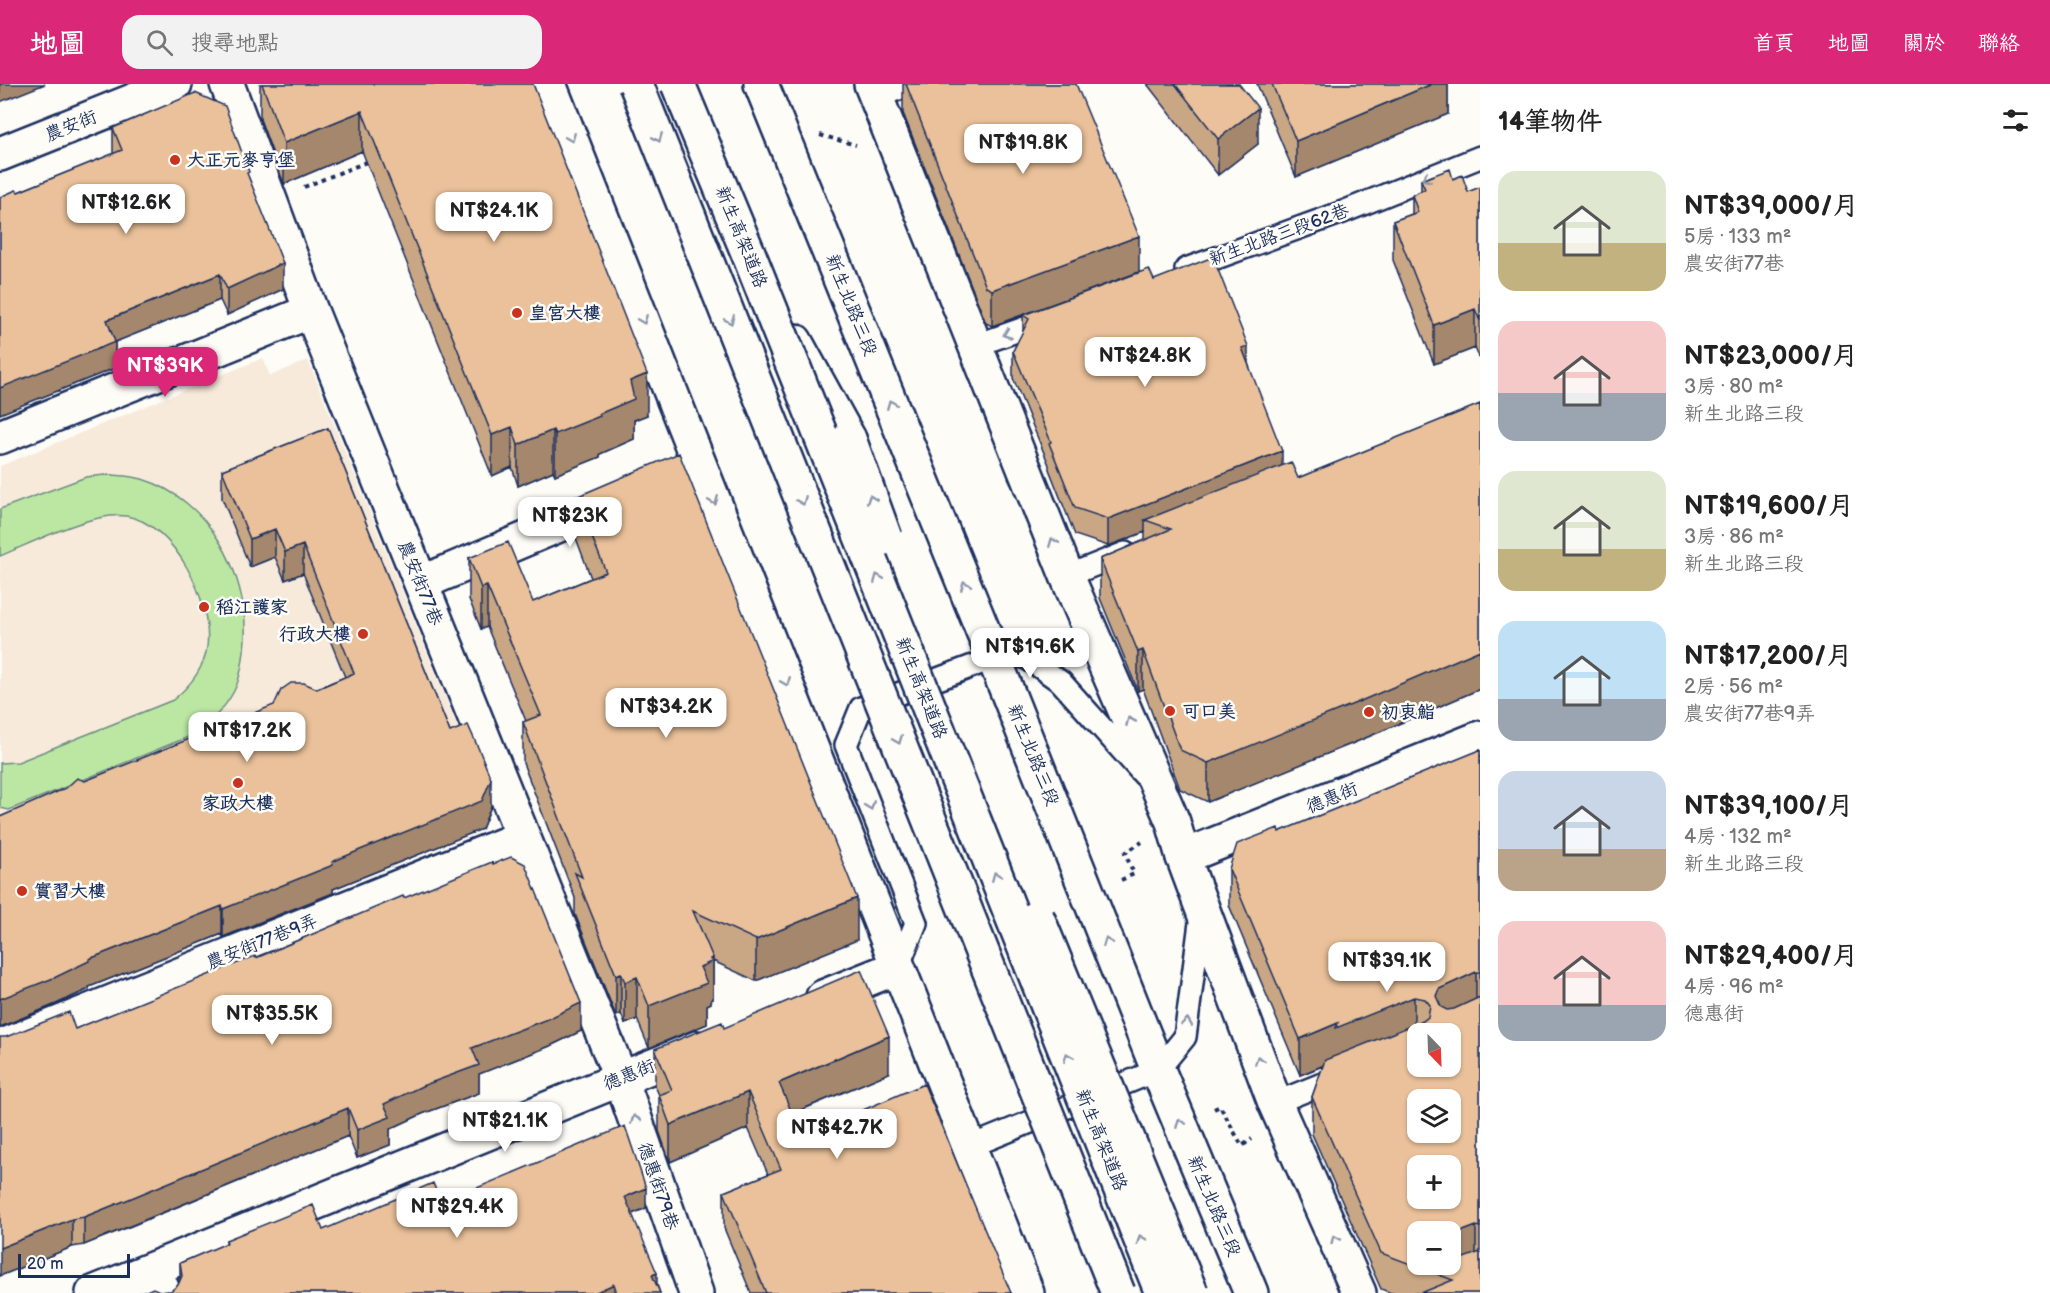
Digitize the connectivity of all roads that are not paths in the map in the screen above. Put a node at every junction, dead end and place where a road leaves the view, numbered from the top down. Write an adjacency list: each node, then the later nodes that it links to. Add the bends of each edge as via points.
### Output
1 (175, 84): 9 (main road, 農安街)
2 (227, 84): 13 (main road, 農安街77巷)
3 (549, 84): 17 (main road, one-way to 17)
4 (636, 84): 40 (main road, one-way to 40, bridge)
5 (678, 84): 11 (main road, 新生高架道路, bridge)
6 (761, 84): 21 (main road, 新生北路三段, one-way to 6)
7 (912, 84): 8 (lane)
8 (874, 91): 15 (main road)
9 (0, 154)
10 (1480, 156): 12 (lane, 新生北路三段62巷, one-way to 12, via 1343,212)
11 (749, 255): 41 (main road, 新生高架道路, one-way to 11, bridge); 42 (main road, one-way to 11, bridge, via 922,637 849,439)
12 (1164, 277)
13 (311, 311): 16 (main road); 20 (main road, 農安街77巷)
14 (1064, 314): 15 (lane, one-way to 15)
15 (974, 346): 19 (main road, one-way to 15)
16 (0, 437)
17 (700, 465): 20 (main road); 27 (main road, one-way to 27)
18 (1144, 546): 19 (lane)
19 (1067, 576): 23 (main road, one-way to 19)
20 (421, 583): 24 (main road, 農安街77巷)
21 (994, 658): 23 (lane, via 1024,656 1061,682); 27 (lane, one-way to 27, via 861,708 846,745 916,923); 32 (main road, 新生北路三段, one-way to 21)
22 (1480, 738): 25 (main road, 德惠街)
23 (1168, 809): 25 (main road)
24 (523, 837): 30 (main road, 農安街77巷9弄); 33 (main road, 農安街77巷)
25 (1183, 857): 26 (main road)
26 (1203, 906): 32 (lane, one-way to 26, via 1185,1037); 34 (main road, one-way to 26)
27 (898, 967): 28 (main road); 35 (main road)
28 (798, 1007)
29 (721, 1038): 33 (main road, 德惠街)
30 (0, 1047)
31 (1363, 1068): 34 (lane)
32 (1158, 1071): 35 (lane); 43 (main road, 新生北路三段, one-way to 32)
33 (621, 1079): 36 (main road, 德惠街); 38 (main road, 德惠街79巷, one-way to 33)
34 (1275, 1103): 44 (main road, one-way to 34)
35 (969, 1147): 39 (main road)
36 (159, 1281): 37 (main road, 德惠街)
37 (93, 1293)
38 (696, 1293)
39 (1027, 1293)
40 (1118, 1293)
41 (1162, 1293)
42 (1191, 1293)
43 (1251, 1293)
44 (1359, 1293)

